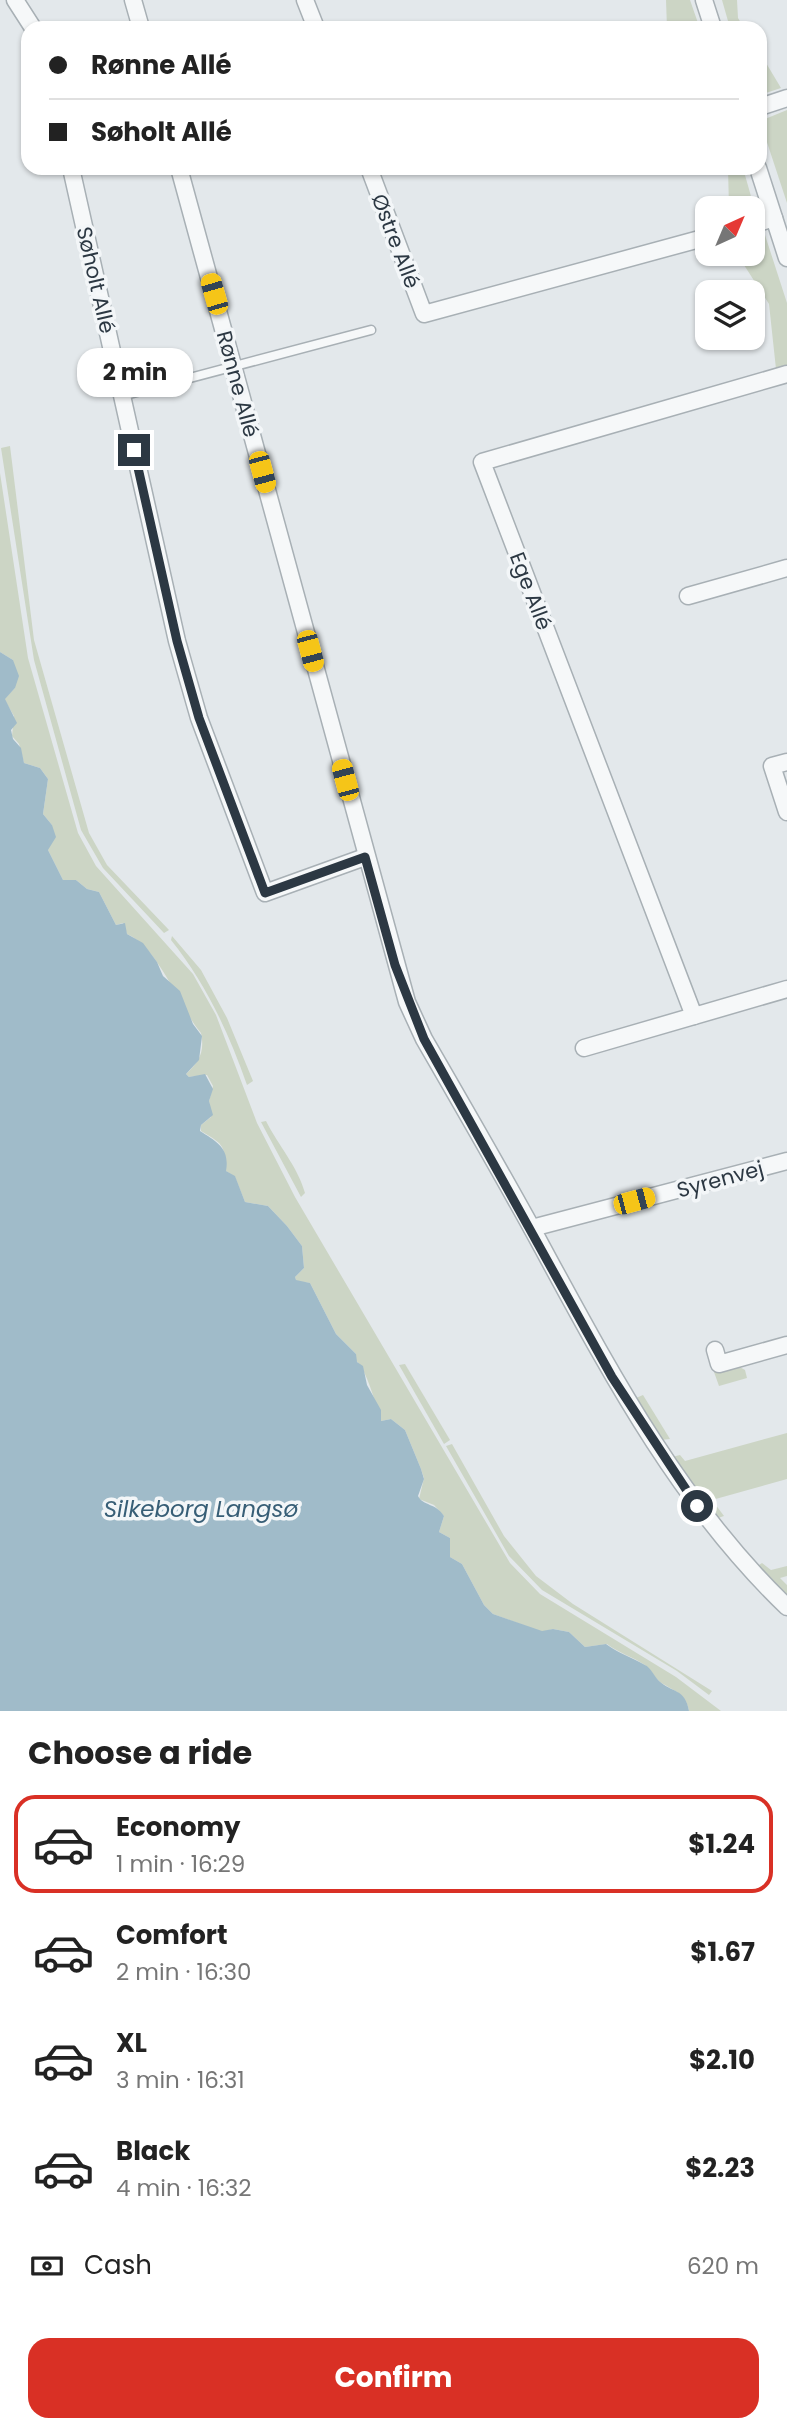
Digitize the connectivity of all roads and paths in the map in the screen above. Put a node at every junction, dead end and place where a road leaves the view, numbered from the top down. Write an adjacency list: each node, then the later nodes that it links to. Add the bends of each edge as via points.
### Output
1 (15, 0): 5 (street)
2 (133, 0): 6 (street)
3 (305, 0): 7 (street)
4 (704, 0): 8 (street)
5 (28, 21)
6 (139, 21)
7 (313, 21)
8 (711, 21)
9 (787, 98): 10 (street)
10 (767, 105)
11 (73, 175): 22 (street, Søholt Allé)
12 (181, 175): 20 (street, Rønne Allé)
13 (372, 175): 17 (street, Østre Allé, via 424,314)
14 (760, 175): 15 (street)
15 (774, 218): 16 (street); 18 (street)
16 (765, 221)
17 (695, 240)
18 (787, 258)
19 (371, 330): 20 (lane)
20 (234, 369): 22 (lane); 27 (street, Rønne Allé)
21 (787, 374): 29 (street, Ege Allé, via 482,462)
22 (122, 396): 27 (street, Søholt Allé, via 199,718 265,893)
23 (787, 568): 24 (street)
24 (688, 596)
25 (787, 762): 26 (street, via 772,766)
26 (787, 812)
27 (365, 857): 32 (street, Rønne Allé, via 407,1002)
28 (787, 989): 29 (street)
29 (694, 1016): 30 (street)
30 (584, 1048)
31 (787, 1161): 32 (street, Syrenvej)
32 (532, 1228): 35 (street, Rønne Allé, via 612,1377 669,1468 712,1527)
33 (787, 1345): 34 (street, via 719,1364)
34 (715, 1350)
35 (787, 1607)

